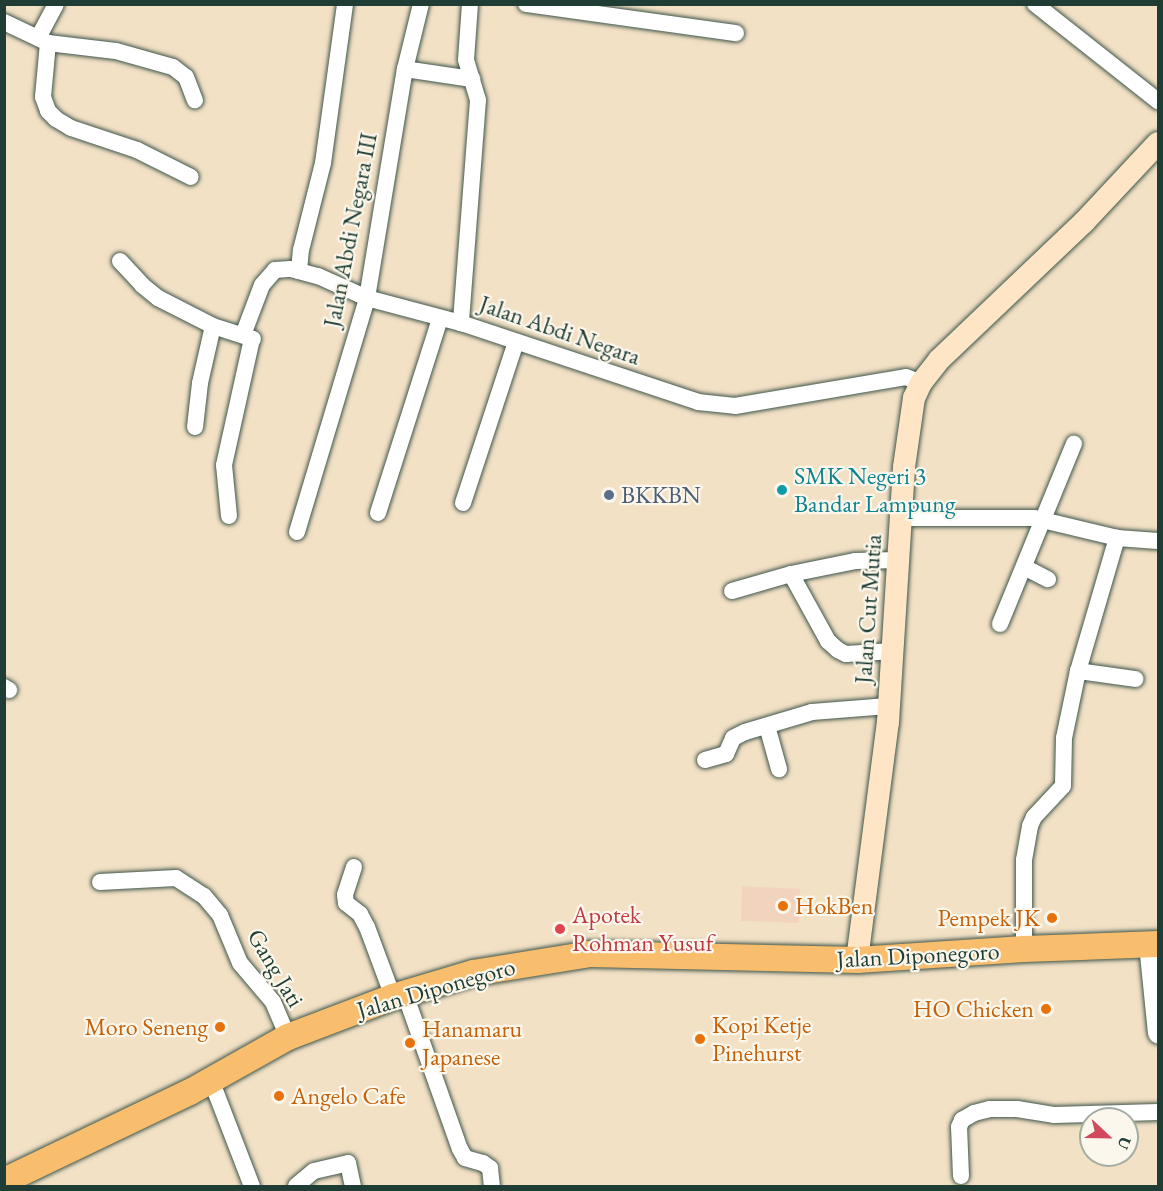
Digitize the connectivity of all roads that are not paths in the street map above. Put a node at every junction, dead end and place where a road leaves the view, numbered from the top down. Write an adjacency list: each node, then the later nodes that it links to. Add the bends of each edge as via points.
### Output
1 (56, 4): 9 (street)
2 (345, 4): 17 (street, via 323,163)
3 (421, 4): 10 (street, Jalan Abdi Negara III)
4 (470, 4): 11 (street, Jalan Abdi Negara, via 466,60)
5 (526, 4): 8 (street)
6 (1035, 4): 13 (street)
7 (4, 21): 9 (street)
8 (736, 33)
9 (43, 40): 12 (street, via 116,51 173,67 186,77); 15 (street, via 43,97 56,119 71,128 127,146)
10 (405, 69): 11 (street); 18 (street, Jalan Abdi Negara III)
11 (472, 79): 20 (street, Jalan Abdi Negara, via 478,100)
12 (195, 100)
13 (1158, 101)
14 (1158, 143): 24 (main road, Jalan Cut Mutia, via 1084,222 939,360)
15 (191, 177)
16 (120, 261): 21 (street, via 158,298)
17 (299, 271): 18 (street); 22 (street, via 275,270 268,274)
18 (367, 298): 19 (street); 32 (street, Jalan Abdi Negara III)
19 (440, 319): 20 (street); 28 (street)
20 (461, 323): 23 (street, Jalan Abdi Negara)
21 (213, 326): 22 (street); 25 (street)
22 (252, 339): 29 (street, via 224,465)
23 (516, 342): 24 (street, Jalan Abdi Negara, via 698,402 735,406 906,377); 27 (street)
24 (921, 383): 30 (main road, Jalan Cut Mutia, via 914,398)
25 (195, 426)
26 (1074, 444): 31 (street)
27 (463, 503)
28 (378, 513)
29 (229, 516)
30 (901, 518): 31 (street); 35 (main road, Jalan Cut Mutia)
31 (1044, 521): 33 (street); 36 (street)
32 (297, 532)
33 (1117, 538): 34 (street); 42 (street)
34 (1158, 541)
35 (899, 560): 37 (street, via 855,561); 41 (main road, Jalan Cut Mutia)
36 (1024, 567): 38 (street); 40 (street)
37 (791, 574): 39 (street); 41 (street, via 828,641 838,650 846,654)
38 (1048, 579)
39 (732, 591)
40 (1000, 624)
41 (893, 651): 44 (main road, Jalan Cut Mutia)
42 (1078, 671): 43 (street); 51 (street, via 1064,738 1063,786 1034,817 1028,838 1024,860)
43 (1135, 679)
44 (888, 706): 45 (street, via 812,712); 52 (main road, Jalan Cut Mutia)
45 (767, 726): 46 (street, via 733,738 726,754); 47 (street)
46 (705, 760)
47 (779, 769)
48 (354, 867): 53 (street, via 346,903 360,914)
49 (100, 882): 55 (street, Gang Jati, via 176,878 204,896 220,915 240,963 273,1002)
50 (1154, 944): 51 (main road, Jalan Diponegoro); 54 (street)
51 (1024, 949): 52 (main road, Jalan Diponegoro)
52 (857, 960): 53 (main road, Jalan Diponegoro, via 590,954 473,973)
53 (399, 995): 55 (main road, Jalan Diponegoro); 63 (street, via 460,1149 465,1158 490,1168)
54 (1158, 1033)
55 (288, 1037): 56 (main road, Jalan Diponegoro)
56 (211, 1080): 59 (main road, Jalan Diponegoro); 60 (street)
57 (1158, 1112): 58 (street, via 1054,1115 990,1109 974,1113 962,1120 959,1127)
58 (961, 1176)
59 (4, 1181)
60 (252, 1186)
61 (296, 1186): 62 (street, via 314,1171 348,1163)
62 (353, 1186)
63 (492, 1186)

